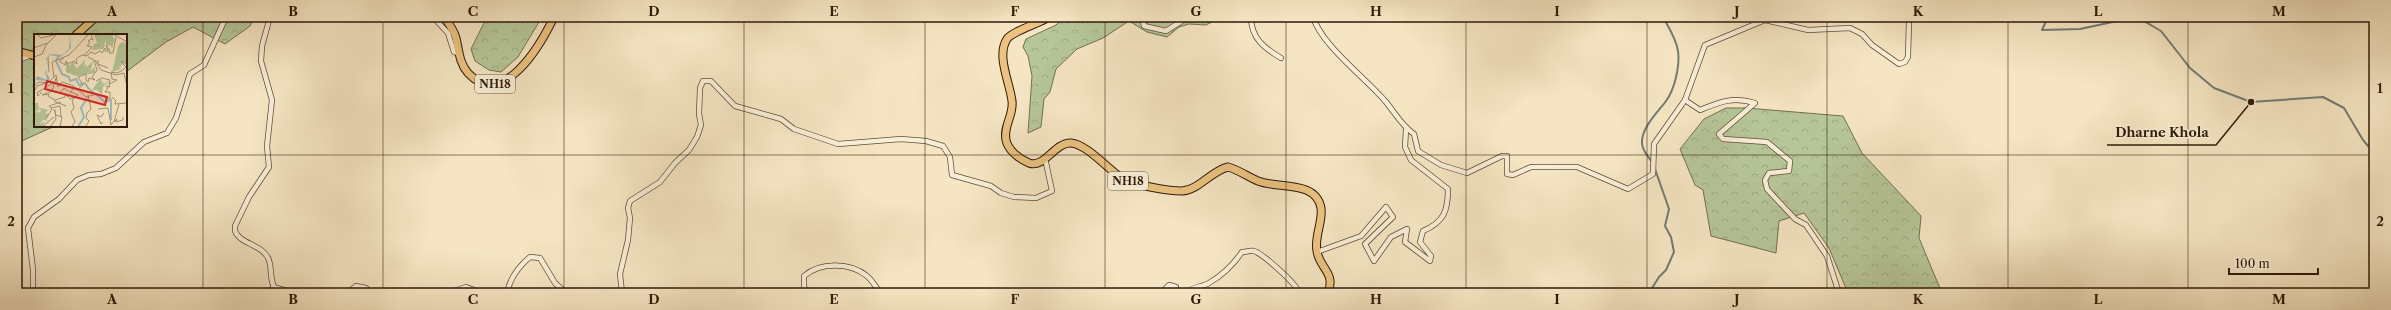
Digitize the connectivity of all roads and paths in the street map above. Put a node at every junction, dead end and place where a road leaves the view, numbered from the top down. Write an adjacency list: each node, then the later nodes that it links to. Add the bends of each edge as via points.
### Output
1 (96, 17): 13 (main road)
2 (226, 17): 25 (street, via 204,65 190,74 176,118 167,133 144,142 116,168 101,174 89,174 77,180 34,218 28,228)
3 (270, 17): 24 (street, via 262,46 261,61 272,100 267,146 269,167 249,197 234,230 249,244 261,249 269,259)
4 (433, 17): 15 (street, via 448,33 454,52)
5 (444, 17): 15 (main road, NH18, via 452,27)
6 (554, 17): 15 (main road, NH18, via 544,37 514,76 502,84 484,84 467,73)
7 (1050, 17): 22 (main road, NH18, via 1009,36 1003,53 1013,103 1006,140 1012,152 1030,163 1040,162)
8 (1142, 17): 9 (street, via 1144,26 1166,31)
9 (1188, 17)
10 (1251, 17): 18 (street, via 1258,42)
11 (1313, 17): 21 (street, via 1331,45 1385,101)
12 (1912, 17): 20 (street, via 1909,20 1908,57 1905,62 1899,64 1872,45 1862,34 1850,28 1808,30 1766,20 1705,45)
13 (77, 34)
14 (17, 51): 16 (main road)
15 (458, 53)
16 (34, 56)
17 (34, 56): 19 (street)
18 (1281, 58)
19 (17, 60)
20 (1685, 100): 21 (street, via 1654,144 1653,174 1628,189 1577,167 1530,167 1513,176 1507,174 1508,156 1502,156 1468,173 1441,165 1418,150 1414,134); 46 (street, via 1700,110 1728,99 1742,99 1755,103 1719,134 1722,139 1734,141 1767,142 1790,161 1789,172 1769,173 1765,180 1767,189 1795,219 1806,226 1827,256)
21 (1406, 129): 23 (street, via 1405,147 1412,160 1448,189 1448,208 1434,226 1423,231 1420,242 1431,256 1430,261 1405,242 1407,229 1391,237 1374,261 1365,244 1393,217 1386,207 1361,236)
22 (1045, 158): 23 (main road, NH18, via 1054,150 1070,143 1081,146 1122,178 1138,184 1182,191 1194,188 1206,178 1228,167 1259,182 1307,190 1319,200 1321,208); 38 (street, via 1052,192 1036,198 1014,197 1001,193 991,186 952,174 950,157 943,146 926,141 901,139 838,144 794,129 781,119 735,106 711,81 703,81 700,88 700,125 697,137 689,150 674,163 660,182 630,201 628,240 620,274)
23 (1317, 252): 45 (main road, via 1328,271)
24 (273, 287): 28 (street); 29 (street)
25 (33, 293)
26 (229, 293): 27 (street)
27 (244, 293)
28 (277, 293)
29 (295, 293)
30 (303, 293): 31 (street)
31 (325, 293)
32 (347, 293): 33 (street, via 356,286 366,288)
33 (372, 293)
34 (448, 293): 35 (street, via 466,287)
35 (482, 293)
36 (507, 293): 37 (street, via 510,280 522,263 530,257 540,258 555,283)
37 (566, 293)
38 (622, 293)
39 (808, 293): 40 (street, via 804,287 804,276 812,269 826,265 856,270 868,277 879,291)
40 (888, 293)
41 (1161, 293): 42 (street, via 1169,285 1176,287)
42 (1175, 293)
43 (1186, 293): 44 (street, via 1208,284 1224,273 1232,267 1242,252 1253,251 1266,258 1293,282)
44 (1299, 293)
45 (1328, 293)
46 (1839, 293)

